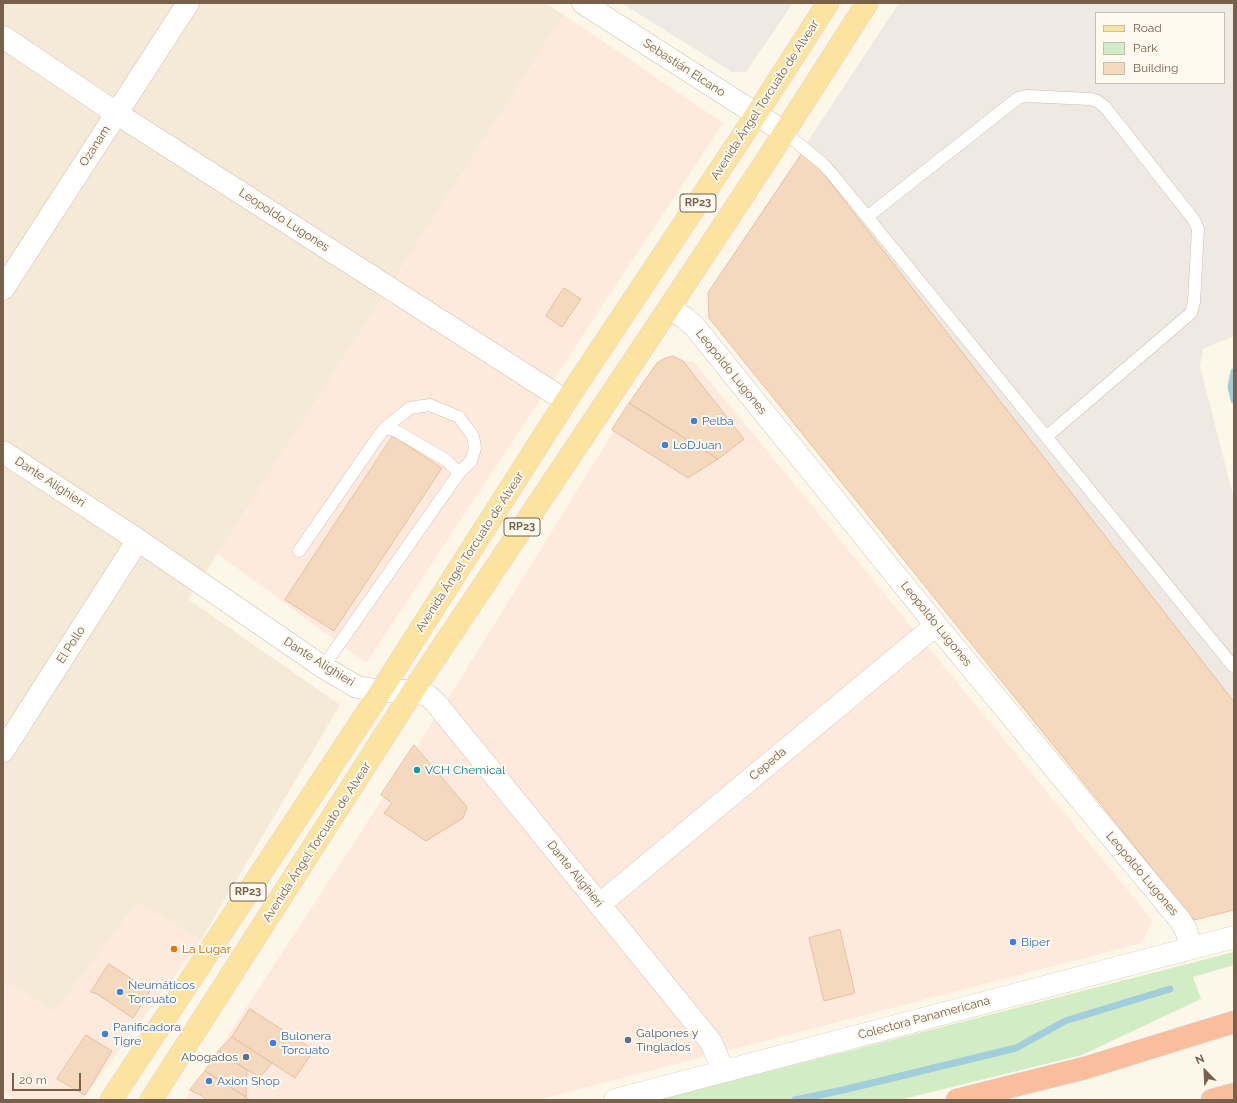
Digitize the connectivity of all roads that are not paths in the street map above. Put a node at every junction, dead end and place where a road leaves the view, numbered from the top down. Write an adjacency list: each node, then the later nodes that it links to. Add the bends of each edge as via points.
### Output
1 (188, 3): 6 (street, Ozanam)
2 (583, 3): 7 (street, Sebastián Elcano)
3 (828, 3): 7 (main road, Avenida Ángel Torcuato de Alvear / RP23)
4 (867, 3): 8 (main road, Avenida Ángel Torcuato de Alvear / RP23)
5 (3, 36): 6 (street, Leopoldo Lugones)
6 (116, 113): 10 (street, Ozanam); 12 (street, Leopoldo Lugones)
7 (756, 114): 8 (street, Sebastián Elcano); 12 (main road, Avenida Ángel Torcuato de Alvear / RP23)
8 (784, 132): 9 (lane, via 822,163); 11 (main road, Avenida Ángel Torcuato de Alvear / RP23)
9 (867, 217): 14 (lane); 14 (lane, via 1018,98 1027,96 1090,99 1105,107 1194,220 1198,229 1194,302 1191,313)
10 (3, 289)
11 (669, 308): 19 (street, Leopoldo Lugones, via 694,326); 23 (main road, Avenida Ángel Torcuato de Alvear / RP23)
12 (566, 401): 22 (main road, Avenida Ángel Torcuato de Alvear / RP23)
13 (386, 427): 16 (lane, via 446,460); 16 (lane, via 410,408 430,405 459,417 473,436 475,448 471,461); 18 (lane)
14 (1046, 437): 20 (lane)
15 (3, 452): 17 (street, Dante Alighieri)
16 (459, 473): 21 (lane)
17 (138, 540): 21 (street, Dante Alighieri); 24 (street, El Pollo)
18 (299, 551)
19 (936, 625): 25 (street, Cepeda); 27 (street, Leopoldo Lugones, via 1180,920)
20 (1233, 666)
21 (323, 667): 22 (street, Dante Alighieri, via 357,687)
22 (381, 691): 23 (street, Dante Alighieri); 31 (main road, Avenida Ángel Torcuato de Alvear / RP23)
23 (413, 691): 25 (street, Dante Alighieri, via 428,696 435,702); 32 (main road, Avenida Ángel Torcuato de Alvear / RP23)
24 (3, 751)
25 (600, 904): 29 (street, Dante Alighieri, via 707,1036)
26 (1234, 937): 27 (street, Colectora Panamericana)
27 (1191, 948): 29 (street, Colectora Panamericana)
28 (1234, 1022): 34 (highway, via 1084,1068)
29 (723, 1071): 33 (street, Colectora Panamericana)
30 (1234, 1094): 35 (highway)
31 (111, 1100)
32 (151, 1100)
33 (615, 1100)
34 (957, 1100)
35 (1212, 1100)

